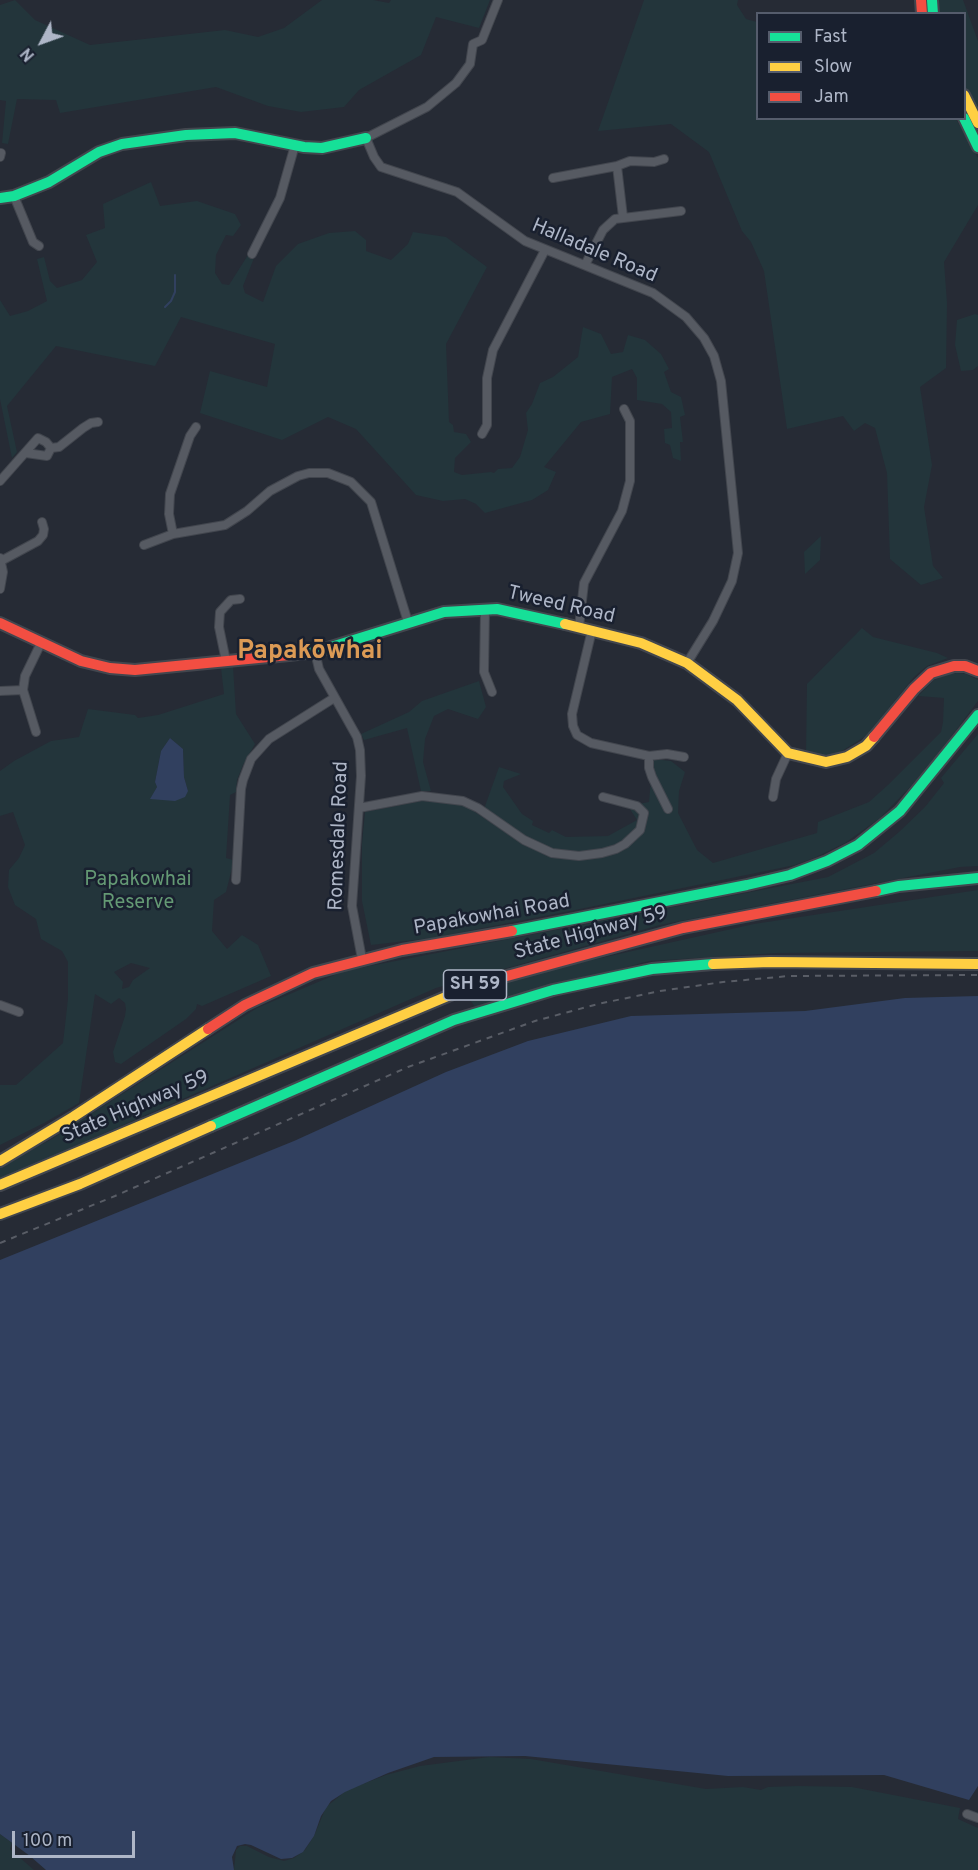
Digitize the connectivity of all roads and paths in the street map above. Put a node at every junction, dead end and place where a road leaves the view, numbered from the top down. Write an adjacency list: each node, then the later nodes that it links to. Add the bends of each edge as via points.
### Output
1 (498, 0): 5 (street, via 482,40 473,44 470,64 456,83 427,107)
2 (966, 99): 4 (street)
3 (965, 120): 7 (street)
4 (978, 123)
5 (366, 138): 6 (street, via 332,147); 16 (street, Halladale Road, via 381,167 457,192 517,237)
6 (296, 145): 11 (street, via 235,134 186,135 122,144); 17 (street, via 280,198)
7 (978, 147)
8 (664, 159): 9 (street, via 630,161)
9 (617, 166): 10 (street); 14 (street)
10 (553, 178)
11 (14, 196): 12 (street); 15 (street, via 33,242)
12 (0, 198)
13 (681, 211): 14 (street)
14 (623, 217): 18 (street, via 603,230)
15 (39, 246)
16 (545, 249): 18 (street, Halladale Road); 22 (street, via 493,350 487,378 487,425)
17 (252, 254)
18 (585, 264): 40 (street, Halladale Road, via 646,290 686,317 704,338 722,381 738,553 732,581)
19 (624, 409): 35 (street, via 630,421 630,481 622,511 584,583)
20 (98, 422): 23 (street)
21 (196, 427): 27 (street, via 170,495)
22 (482, 434)
23 (51, 448): 24 (street, via 47,456); 24 (street, via 38,438)
24 (26, 453): 25 (street)
25 (0, 481)
26 (42, 522): 29 (street, via 43,535 38,541)
27 (173, 534): 28 (street); 33 (street, via 225,525 270,491 298,476 336,476 351,482 371,502)
28 (144, 545)
29 (1, 560): 30 (street)
30 (0, 589)
31 (240, 599): 39 (street, via 231,600 220,612)
32 (485, 609): 33 (street, Tweed Road, via 444,612); 35 (street, Tweed Road); 44 (street, via 484,672)
33 (408, 622): 38 (street, Tweed Road)
34 (0, 623): 37 (street, Tweed Road)
35 (579, 627): 36 (street, Tweed Road)
36 (592, 630): 40 (street, Tweed Road, via 641,643); 49 (street, via 572,714 577,735 591,743)
37 (41, 643): 39 (street, Tweed Road, via 81,661 110,668 135,670); 42 (street, via 25,676)
38 (315, 652): 39 (street, Tweed Road); 45 (street, Romesdale Road)
39 (226, 661)
40 (687, 663): 48 (street, Tweed Road, via 737,700)
41 (978, 672): 48 (street, via 954,666 931,673 866,746 854,754 826,762)
42 (23, 690): 43 (street); 47 (street)
43 (0, 691)
44 (492, 692)
45 (334, 698): 53 (street, Romesdale Road, via 357,737 360,750); 56 (street, via 269,739 251,759 241,789)
46 (978, 715): 57 (street, Papakowhai Road, via 893,817 858,845 813,867 747,885)
47 (36, 732)
48 (788, 753): 52 (street)
49 (649, 756): 50 (street); 54 (street, via 652,777)
50 (684, 757)
51 (603, 796): 53 (street, via 638,806 644,813 640,830 616,849 579,856 552,853 524,840 463,801 422,796)
52 (773, 797)
53 (359, 808): 57 (street, Romesdale Road, via 352,906)
54 (668, 809)
55 (978, 878): 62 (street, State Highway 59 / SH 59, via 899,886 683,928 465,988)
56 (236, 880)
57 (362, 959): 61 (street, Papakowhai Road, via 313,973 245,1005)
58 (978, 964): 63 (street, SH 59, via 715,964 652,969 553,990 454,1020 80,1184)
59 (0, 1005): 60 (street)
60 (20, 1012)
61 (0, 1161)
62 (0, 1185)
63 (0, 1215)
64 (967, 1814): 65 (street)
65 (978, 1818)

